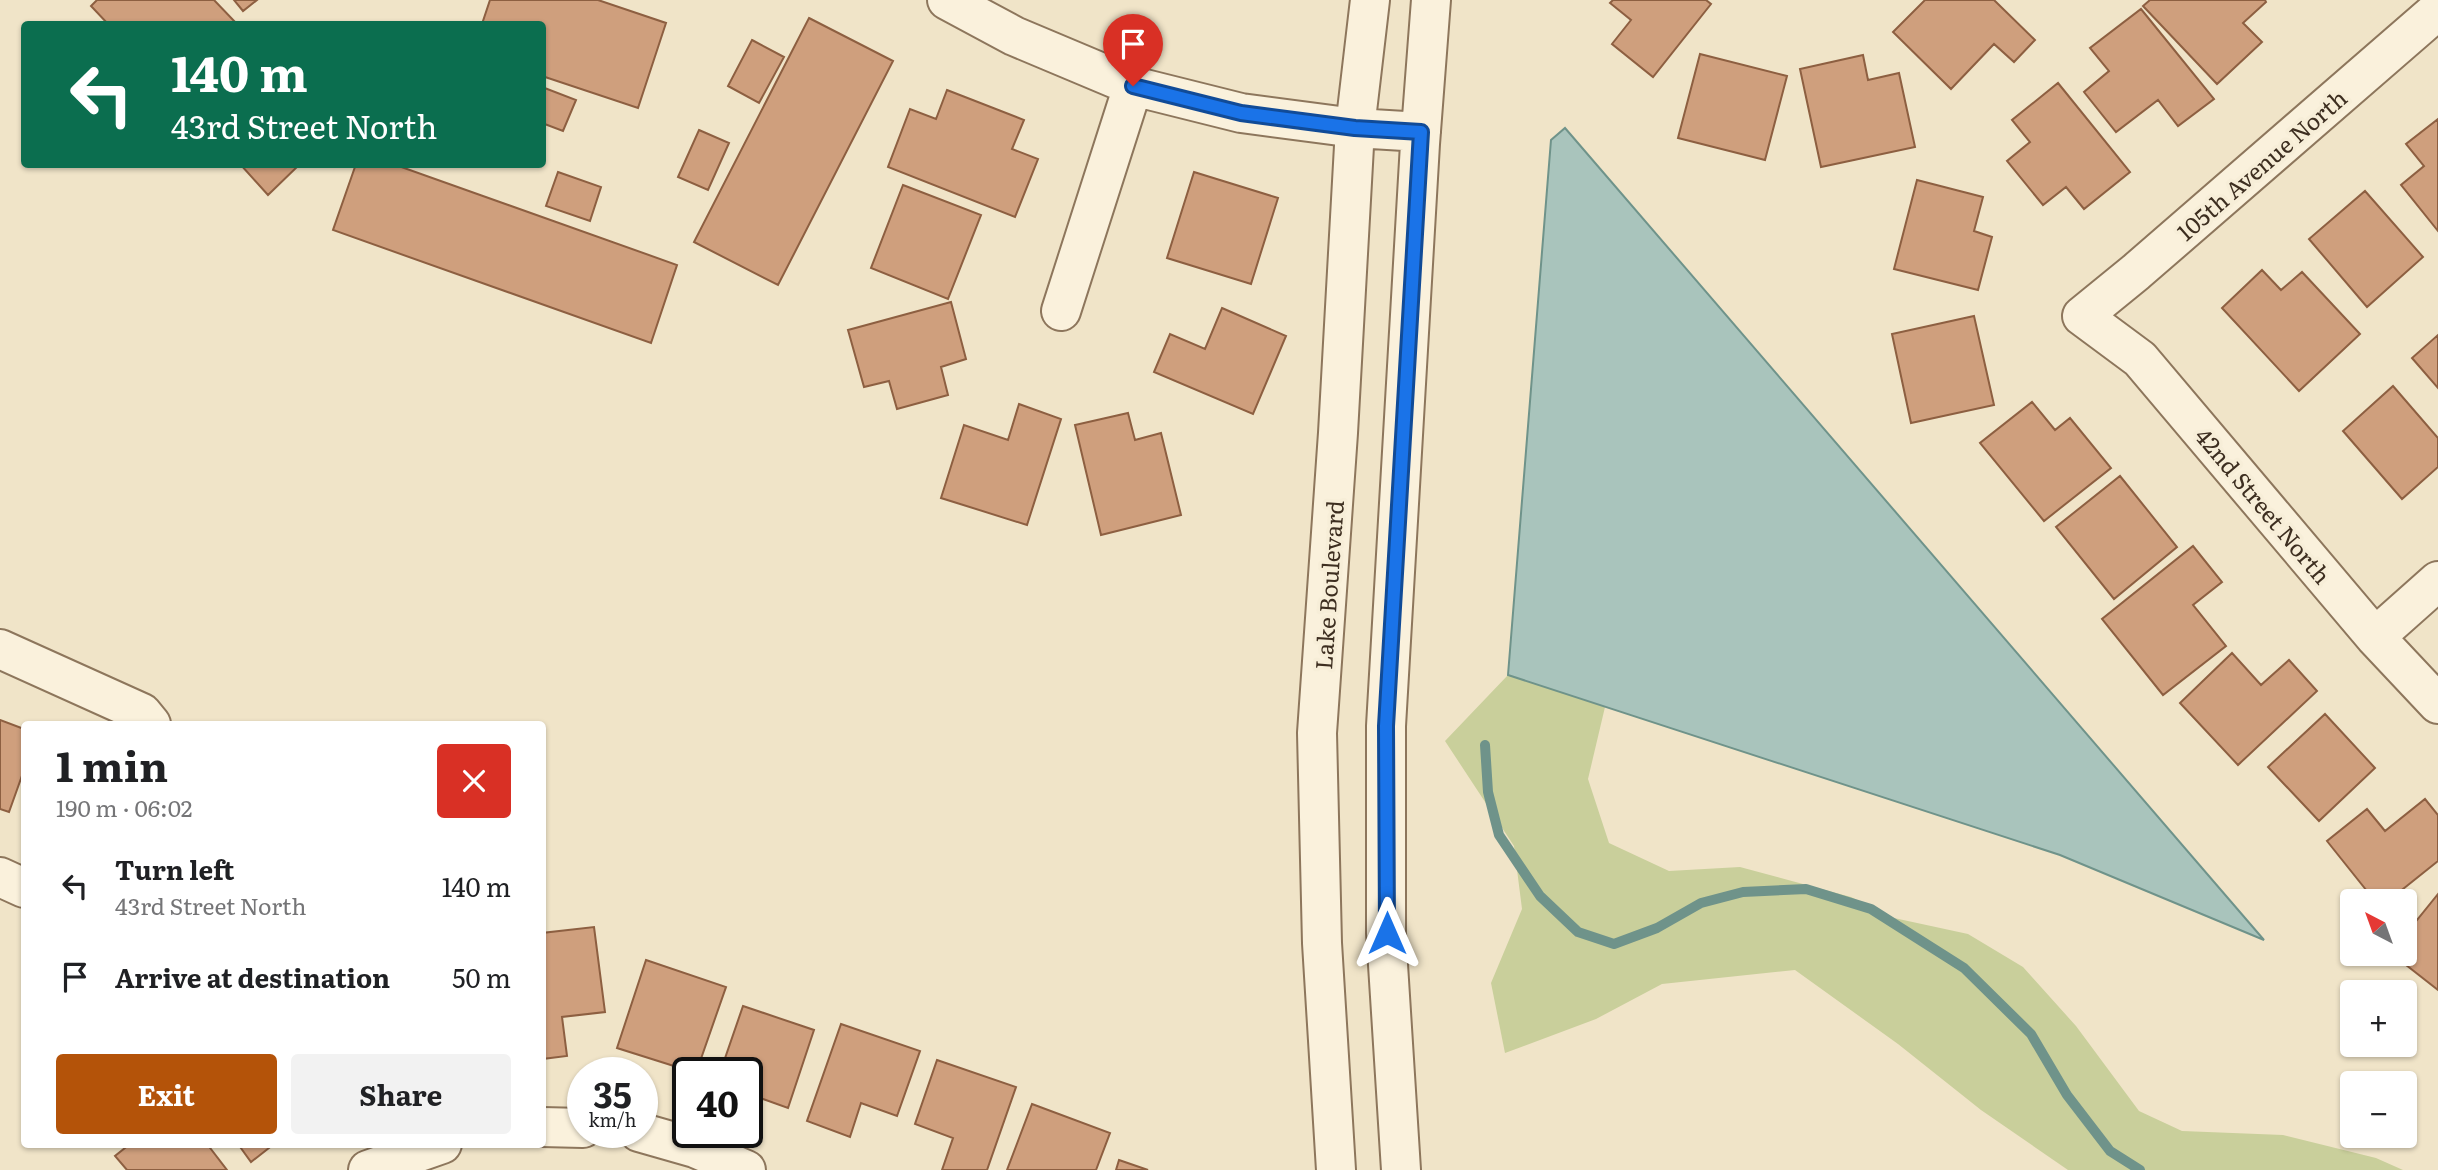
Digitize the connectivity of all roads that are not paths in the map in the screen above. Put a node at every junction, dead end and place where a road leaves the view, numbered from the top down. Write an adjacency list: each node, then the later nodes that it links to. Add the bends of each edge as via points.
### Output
1 (947, 0): 5 (street, via 1014,36)
2 (1370, 0): 6 (street, Lake Boulevard)
3 (1431, 0): 7 (street)
4 (2438, 10): 9 (street, 105th Avenue North)
5 (1133, 86): 6 (street, via 1241,113); 8 (street)
6 (1355, 128): 7 (street); 23 (street, Lake Boulevard, via 1317,733 1322,943)
7 (1421, 132): 24 (street, via 1386,726 1387,933)
8 (1061, 310)
9 (2082, 316): 11 (street, 42nd Street North, via 2140,359)
10 (2438, 581): 11 (street)
11 (2375, 637): 13 (street, 42nd Street North)
12 (0, 649): 14 (street, via 142,713)
13 (2438, 705)
14 (149, 721)
15 (0, 877): 16 (street)
16 (21, 887)
17 (546, 1127): 18 (street)
18 (567, 1128)
19 (658, 1137): 22 (street)
20 (431, 1148): 21 (street)
21 (368, 1170)
22 (746, 1170)
23 (1336, 1170)
24 (1401, 1170)

